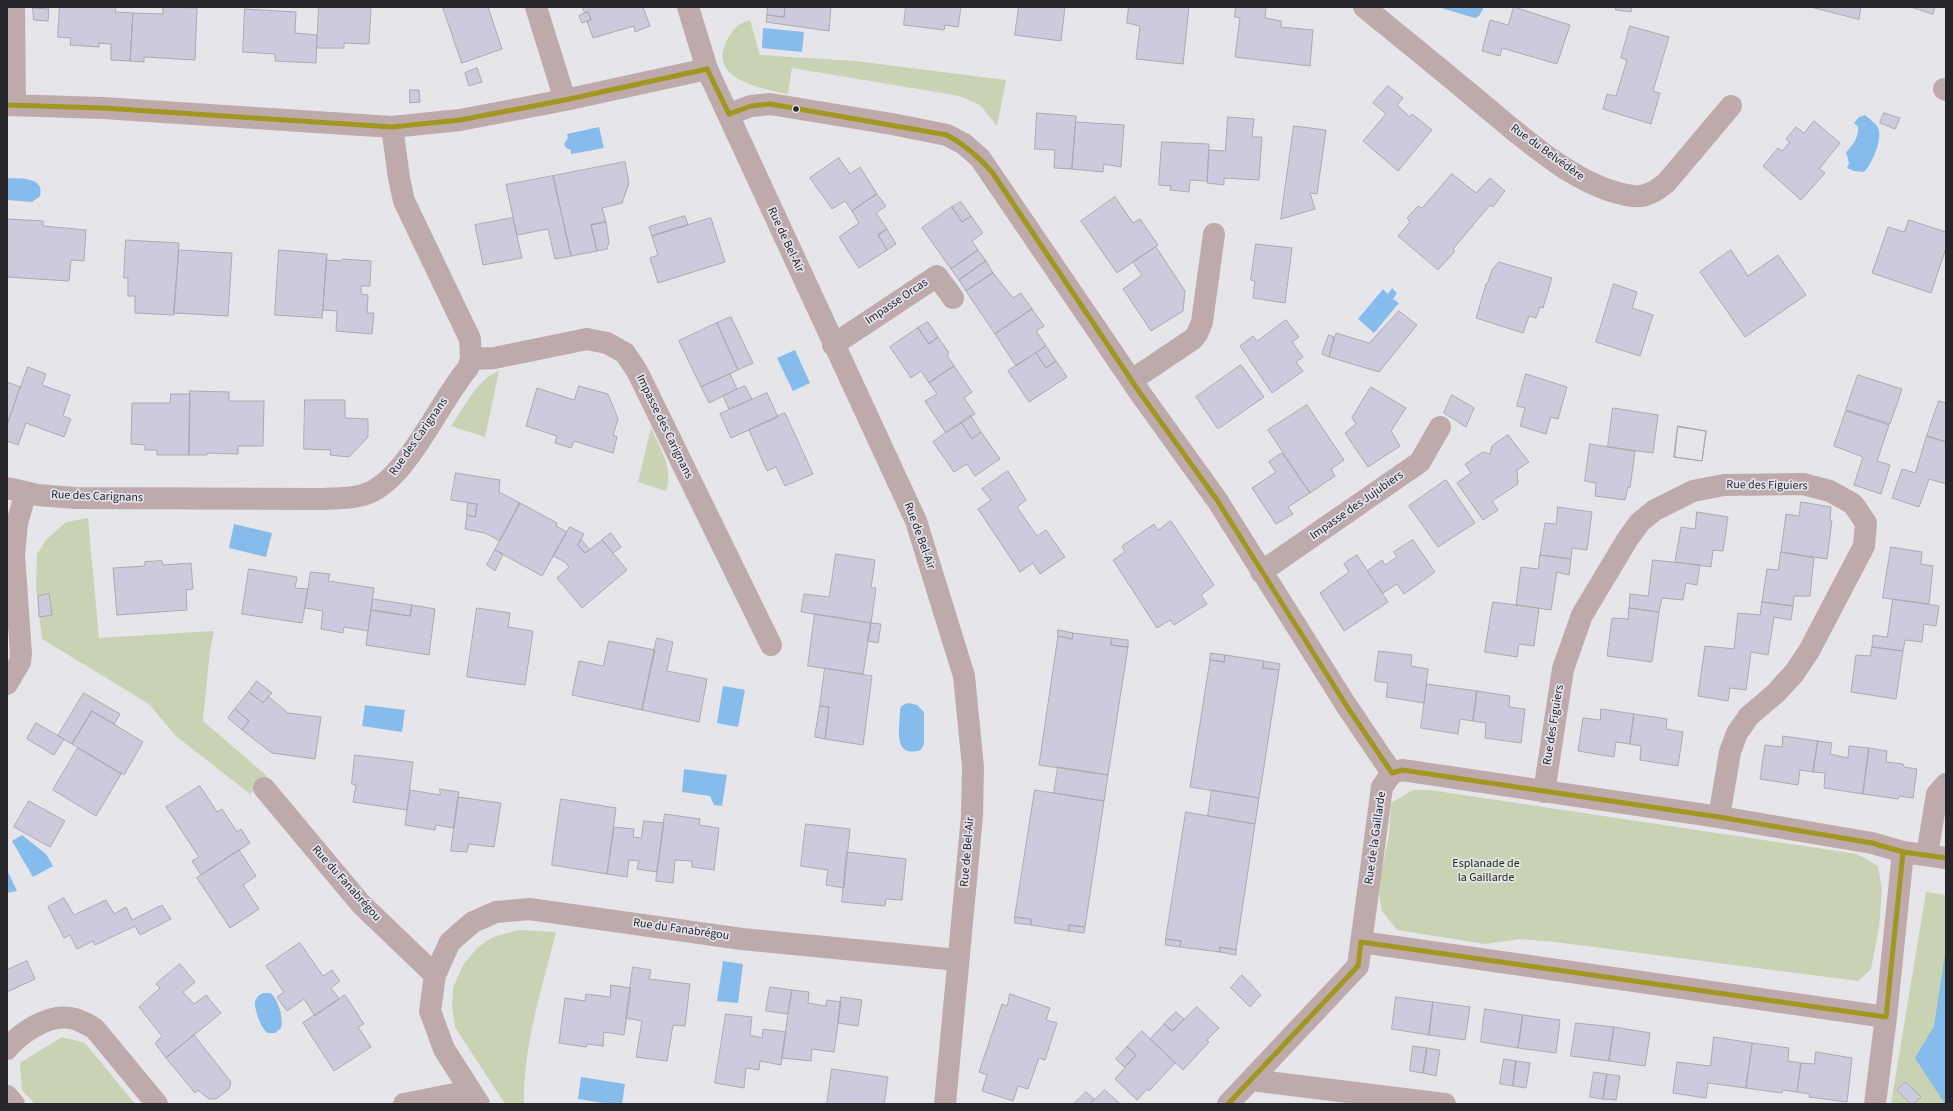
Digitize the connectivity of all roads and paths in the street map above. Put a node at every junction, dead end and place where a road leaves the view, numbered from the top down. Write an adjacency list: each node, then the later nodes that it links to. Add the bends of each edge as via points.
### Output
1 (14, 7): 7 (street)
2 (536, 7): 6 (street)
3 (688, 7): 5 (street, Rue de Bel-Air)
4 (1364, 7): 8 (street, Rue du Belvédère, via 1558,164 1608,191 1635,196 1647,195 1657,190 1666,183)
5 (707, 69): 6 (street); 9 (street, Rue de Bel-Air)
6 (565, 100): 10 (street, via 460,120)
7 (11, 105): 10 (street)
8 (1731, 106)
9 (728, 114): 13 (street, Rue de Bel-Air); 15 (street, via 752,106 770,104 929,131 947,135 964,144 992,172)
10 (392, 127): 14 (street, Rue des Carignans, via 404,201 470,339)
11 (1214, 234): 15 (street, via 1202,322 1197,334)
12 (953, 298): 13 (street, Impasse Orcas, via 936,276)
13 (833, 345): 29 (street, Rue de Bel-Air, via 916,521 964,676 973,793)
14 (471, 359): 17 (street, Rue des Carignans, via 468,368 402,465 388,480 371,492 350,498 323,499 75,498); 19 (street, Impasse des Carignans, via 494,358 587,339 607,343 625,353 637,371)
15 (1132, 380): 18 (street, via 1217,500)
16 (1440, 428): 18 (street, Impasse des Jujubiers, via 1420,462)
17 (16, 490): 20 (street, via 17,523 14,555 22,654)
18 (1261, 572): 21 (street)
19 (771, 645)
20 (7, 684)
21 (1392, 773): 24 (street, via 1402,770); 28 (street, Rue de la Gaillarde, via 1382,787)
22 (1946, 784): 27 (street, via 1938,794)
23 (264, 788): 30 (street, Rue du Fanabrégou, via 361,904)
24 (1544, 792): 25 (street); 25 (street, Rue des Figuiers, via 1563,669 1582,615 1640,522 1655,510 1693,491 1724,485 1803,484 1830,491 1853,504 1866,523 1864,546 1802,661 1776,693 1749,716 1737,733 1730,752)
25 (1719, 817): 26 (street, via 1872,843)
26 (1903, 852): 27 (street); 31 (street)
27 (1936, 857)
28 (1361, 942): 31 (street); 33 (street, Rue de la Gaillarde, via 1358,966)
29 (958, 960): 30 (street, Rue du Fanabrégou, via 742,939 529,909 496,912 473,922 450,942); 39 (street, Rue de Bel-Air)
30 (435, 975): 35 (street, Rue du Fanabrégou, via 430,1011 444,1049)
31 (1886, 1017): 42 (street)
32 (7, 1049): 37 (street, via 26,1032 44,1022 69,1017 82,1021 95,1029)
33 (1251, 1080): 40 (street, Rue de la Gaillarde); 41 (street)
34 (7, 1096): 36 (street)
35 (475, 1097): 38 (street)
36 (14, 1104)
37 (156, 1104)
38 (404, 1104)
39 (945, 1104)
40 (1228, 1104)
41 (1445, 1104)
42 (1875, 1104)

